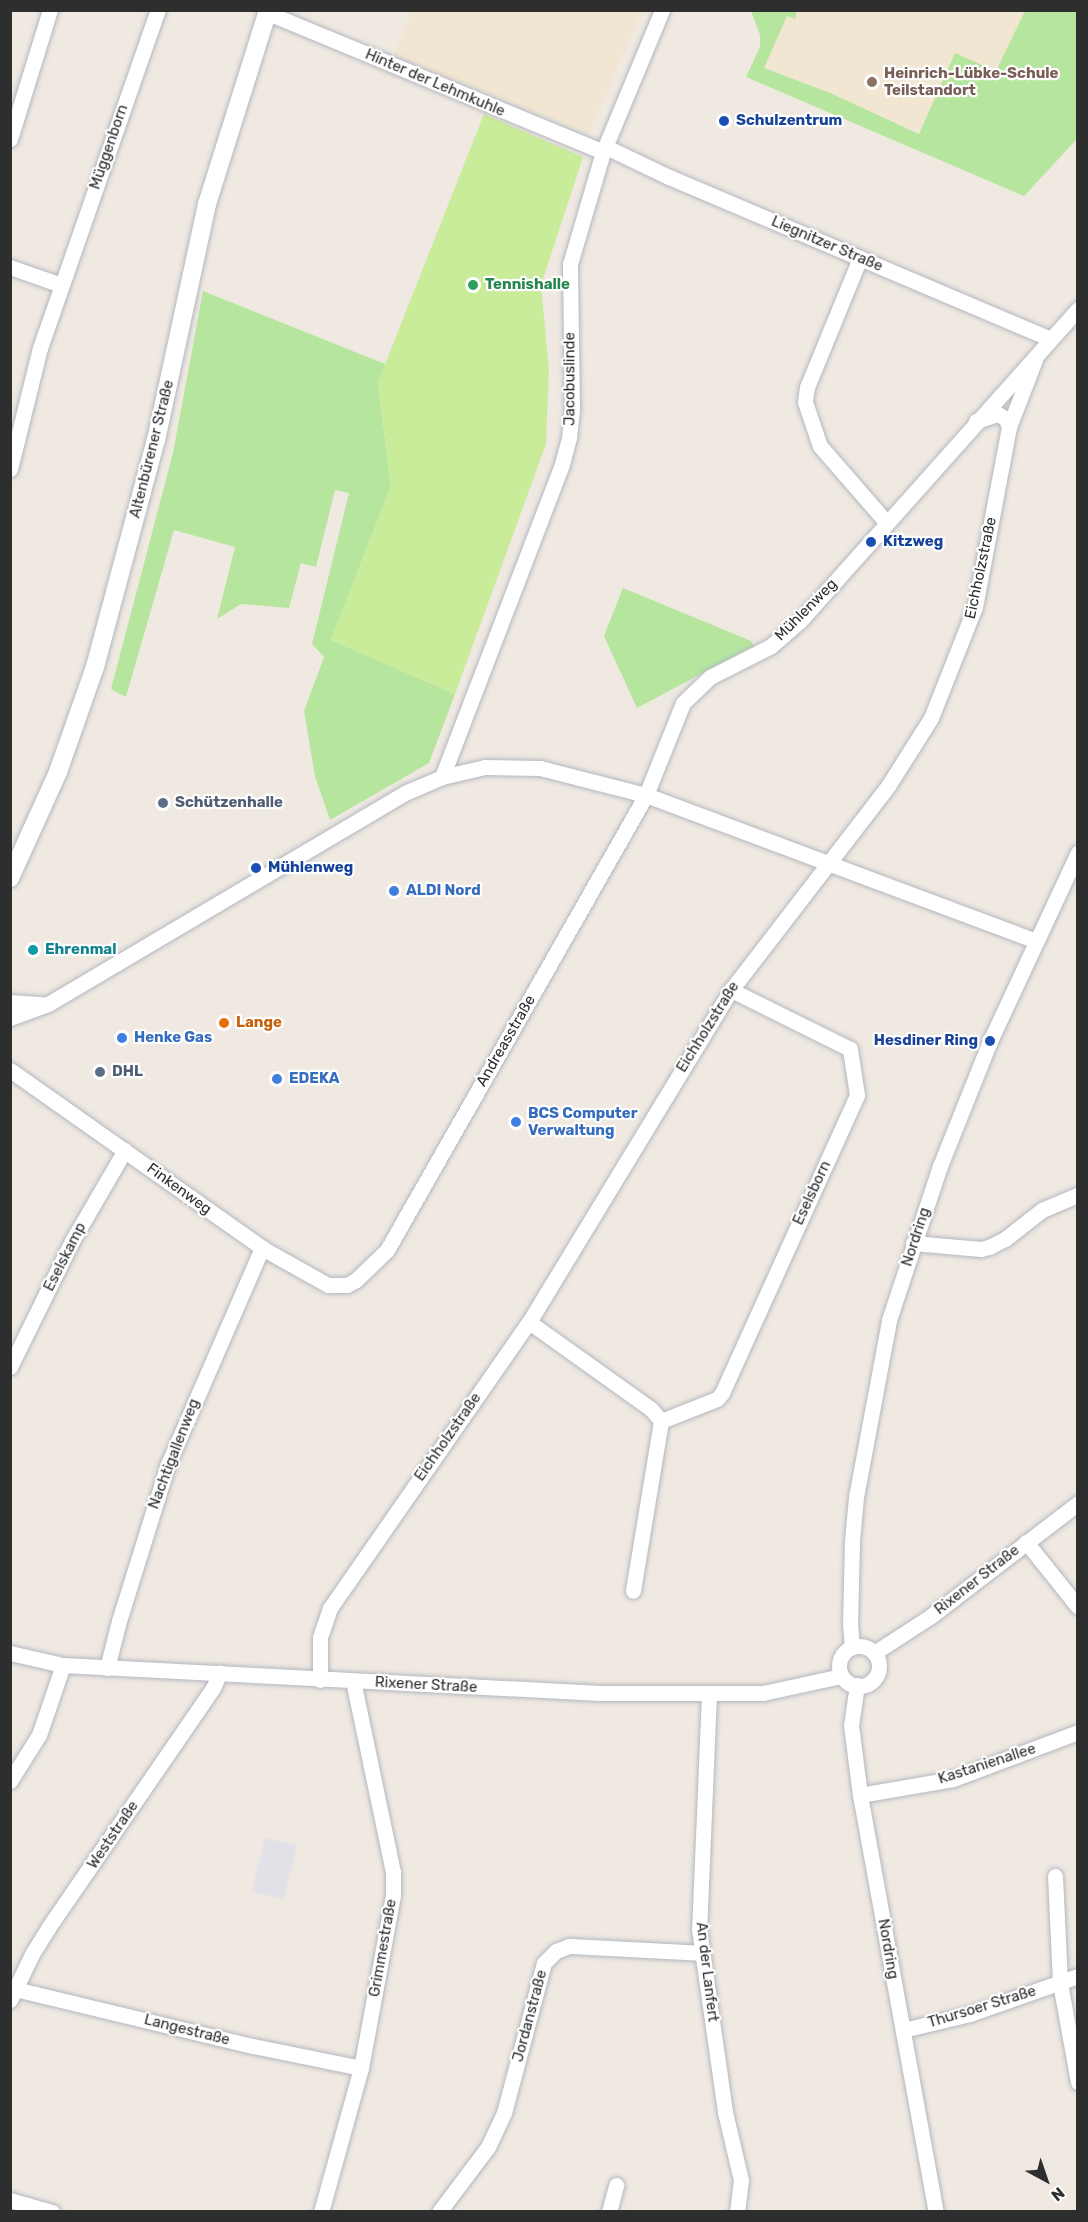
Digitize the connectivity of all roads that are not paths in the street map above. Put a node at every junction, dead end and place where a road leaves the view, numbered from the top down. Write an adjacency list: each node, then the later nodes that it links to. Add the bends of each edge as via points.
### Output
1 (50, 10): 5 (street)
2 (158, 10): 9 (street, Müggenborn)
3 (662, 10): 6 (street, Jacobuslinde)
4 (268, 12): 6 (street, Hinter der Lehmkuhle); 20 (street, Altenbürener Straße, via 207,204 156,440 95,667 58,772)
5 (10, 139)
6 (604, 150): 7 (street, Liegnitzer Straße); 16 (street, Jacobuslinde, via 569,273 572,410 568,444)
7 (860, 258): 11 (street, Liegnitzer Straße); 15 (street, via 807,387 805,402 820,446)
8 (10, 267): 9 (street)
9 (61, 285): 14 (street, Müggenborn, via 40,348)
10 (1077, 309): 11 (street, Mühlenweg)
11 (1044, 344): 12 (street, Mühlenweg); 13 (street, Eichholzstraße)
12 (976, 421): 13 (street, via 998,414); 15 (street, Mühlenweg)
13 (1010, 428): 19 (street, Eichholzstraße, via 975,607 939,702 888,786)
14 (10, 469)
15 (887, 523): 17 (street, Mühlenweg, via 780,639 710,677 690,695 673,724)
16 (442, 777): 17 (street, via 485,767 533,767); 24 (street, via 407,792)
17 (646, 795): 19 (street); 31 (street, Andreasstraße, via 387,1250)
18 (1077, 852): 21 (street, Nordring)
19 (826, 863): 21 (street); 22 (street, Eichholzstraße)
20 (12, 870)
21 (1037, 941): 29 (street, Nordring, via 990,1041)
22 (730, 990): 32 (street, Eichholzstraße); 34 (street, Eselsborn, via 850,1048 857,1095 723,1393)
23 (10, 1002): 24 (street)
24 (48, 1004): 25 (street)
25 (10, 1018)
26 (10, 1070): 27 (street, Finkenweg)
27 (125, 1150): 30 (street, Finkenweg); 33 (street, Eselskamp, via 72,1241)
28 (1077, 1195): 29 (street, via 1048,1206 989,1247)
29 (913, 1243): 39 (street, Nordring, via 889,1320 856,1497)
30 (262, 1248): 31 (street, Finkenweg, via 328,1285 347,1285); 43 (street, Nachtigallenweg, via 168,1464)
31 (356, 1280)
32 (529, 1322): 34 (street, via 651,1408); 46 (street, Eichholzstraße, via 330,1608 320,1637)
33 (10, 1367)
34 (661, 1421): 37 (street)
35 (1077, 1503): 36 (street, Rixener Straße)
36 (1026, 1542): 38 (street); 41 (street, Rixener Straße, via 931,1616)
37 (633, 1590)
38 (1077, 1607)
39 (852, 1647): 41 (street, via 863,1646); 45 (street, via 841,1658)
40 (10, 1653): 42 (street, Rixener Straße)
41 (874, 1653): 48 (street, via 877,1673 867,1683)
42 (63, 1665): 43 (street, Rixener Straße); 51 (street, via 39,1735)
43 (107, 1668): 44 (street, Rixener Straße)
44 (220, 1672): 46 (street, Rixener Straße); 57 (street, Weststraße, via 213,1688 48,1928)
45 (841, 1676): 48 (street); 49 (street, Rixener Straße, via 763,1693)
46 (320, 1680): 47 (street, Rixener Straße)
47 (353, 1681): 49 (street, Rixener Straße, via 590,1693); 59 (street, Grimmestraße, via 393,1872 388,1923)
48 (857, 1685): 52 (street, Nordring, via 851,1725)
49 (710, 1694): 54 (street, An der Lanfert, via 701,1854)
50 (1077, 1732): 52 (street, Kastanienallee, via 953,1779)
51 (10, 1780)
52 (860, 1795): 58 (street, Nordring)
53 (1055, 1876): 56 (street)
54 (702, 1953): 66 (street, Jordanstraße, via 569,1946 556,1951 544,1963 504,2113 488,2146); 68 (street, An der Lanfert, via 726,2112 741,2180)
55 (1077, 1976): 56 (street, Thursoer Straße)
56 (1060, 1983): 58 (street, Thursoer Straße, via 970,2014); 60 (street)
57 (13, 1994): 59 (street, Langestraße)
58 (903, 2030): 69 (street, Nordring)
59 (361, 2068): 63 (street, Grimmestraße)
60 (1077, 2082)
61 (616, 2185): 67 (street)
62 (10, 2200): 64 (street)
63 (321, 2209): 65 (street)
64 (52, 2211)
65 (337, 2211)
66 (439, 2211)
67 (609, 2211)
68 (737, 2211)
69 (936, 2211)

